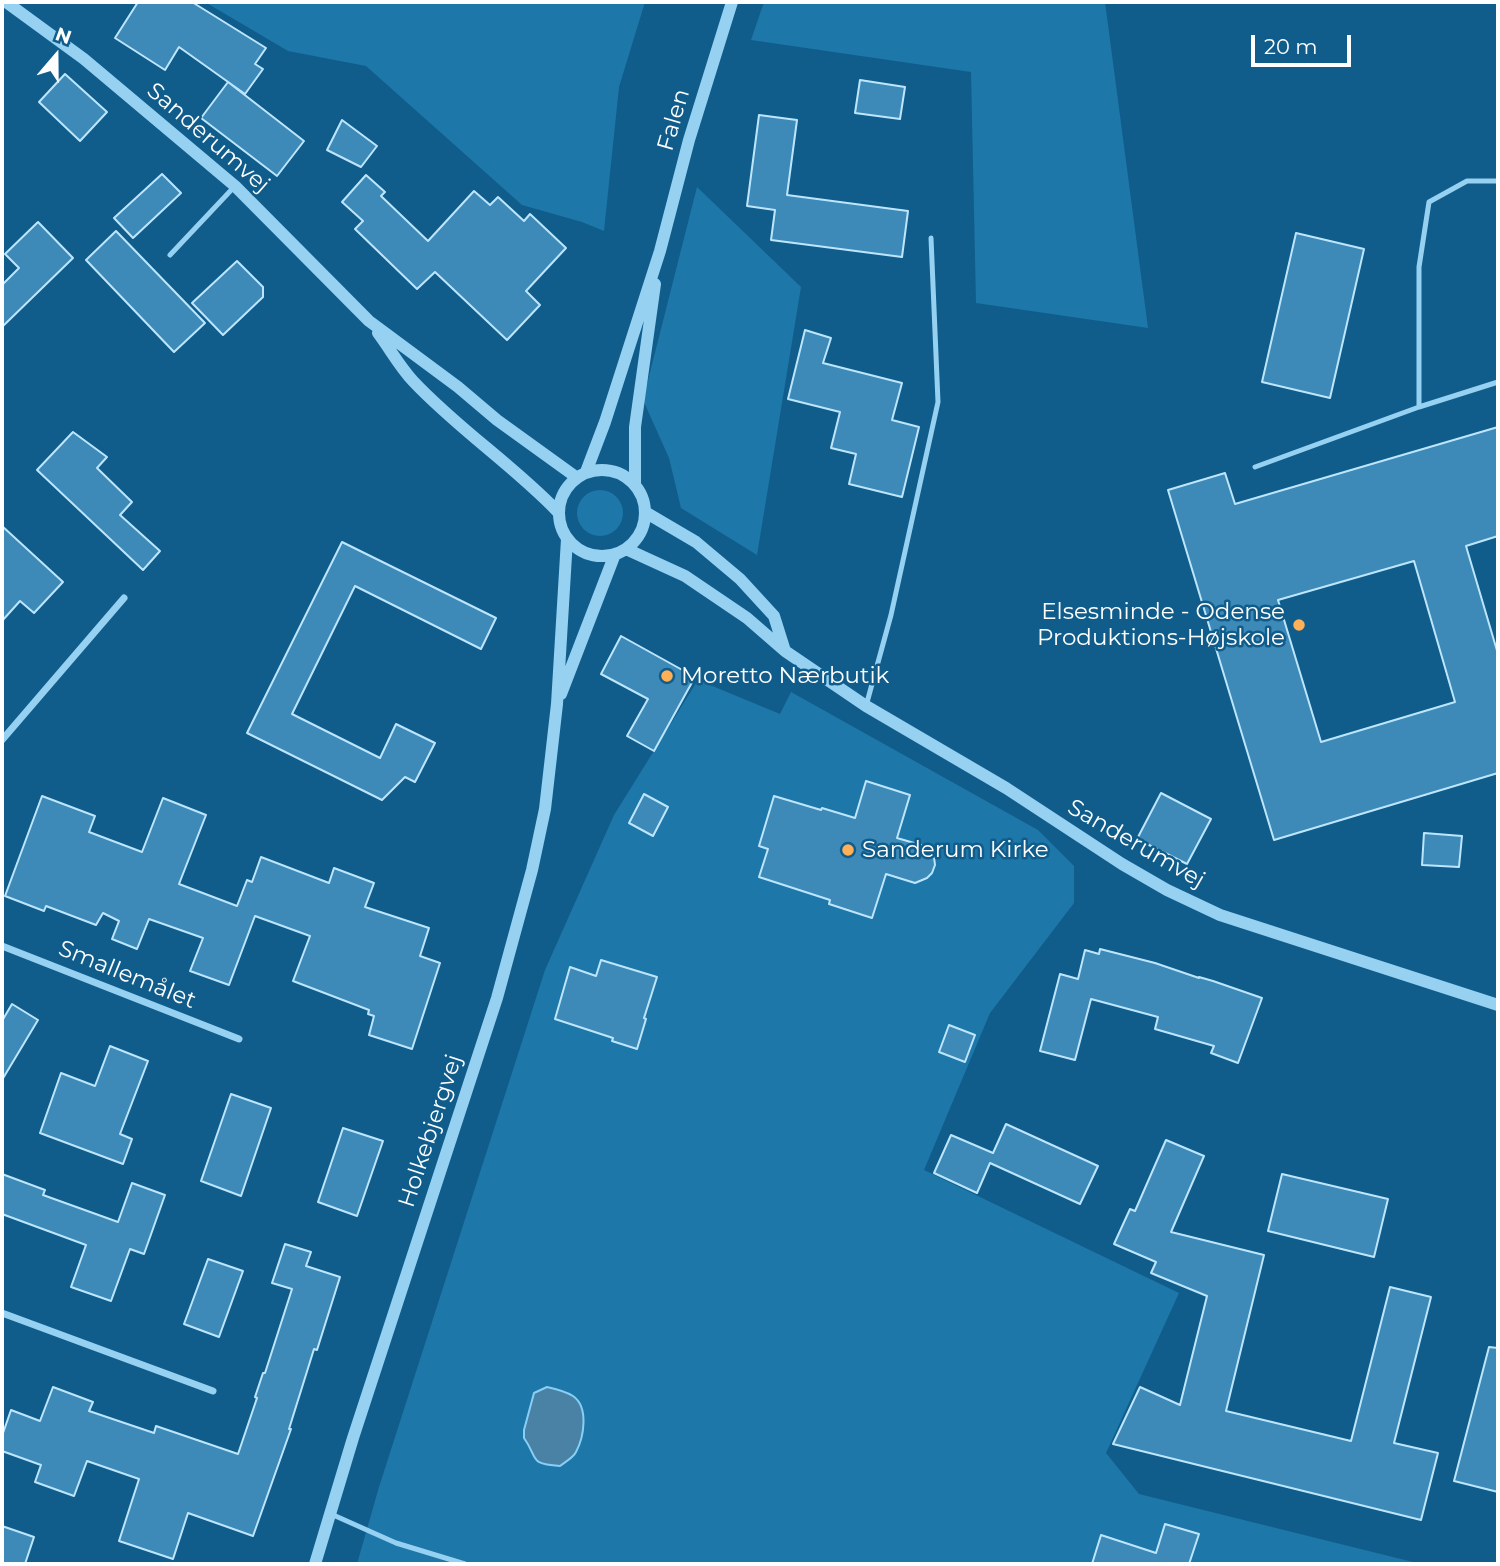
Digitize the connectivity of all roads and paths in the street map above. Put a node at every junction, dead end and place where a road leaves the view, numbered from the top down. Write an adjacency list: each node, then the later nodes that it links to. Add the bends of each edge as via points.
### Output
1 (6, 2): 4 (street, Sanderumvej, via 84,59)
2 (732, 2): 6 (street, Falen)
3 (1498, 181): 10 (lane, via 1467,181 1429,202 1419,267)
4 (235, 187): 7 (lane); 8 (street, Sanderumvej)
5 (931, 238): 21 (lane, via 937,402 891,615)
6 (660, 251): 12 (street, Falen, via 605,422); 13 (street, Falen, via 635,427)
7 (170, 255)
8 (369, 321): 12 (street, Sanderumvej, via 497,420); 14 (street, Sanderumvej, via 412,380)
9 (1498, 382): 10 (lane)
10 (1419, 407): 11 (lane)
11 (1255, 467)
12 (581, 475): 13 (street, via 611,470); 14 (street, via 567,486)
13 (635, 485): 15 (street)
14 (558, 512): 16 (street)
15 (645, 512): 17 (street, via 637,538); 19 (street, via 696,542 740,579 774,616)
16 (567, 539): 17 (street, via 590,555); 20 (street, Holkebjergvej)
17 (620, 552): 19 (street, Sanderumvej, via 684,576 747,618); 20 (street, Holkebjergvej)
18 (124, 598): 22 (street)
19 (785, 651): 21 (street, Sanderumvej)
20 (557, 704): 28 (street, Holkebjergvej, via 532,870 503,976)
21 (866, 706): 24 (street, Sanderumvej, via 1006,788 1122,864 1220,915)
22 (2, 740)
23 (2, 946): 25 (street, Smallemålet)
24 (1498, 1004)
25 (239, 1040)
26 (2, 1314): 27 (street)
27 (213, 1391)
28 (331, 1514): 29 (street, Holkebjergvej); 30 (lane, via 396,1542)
29 (315, 1564)
30 (465, 1564)

